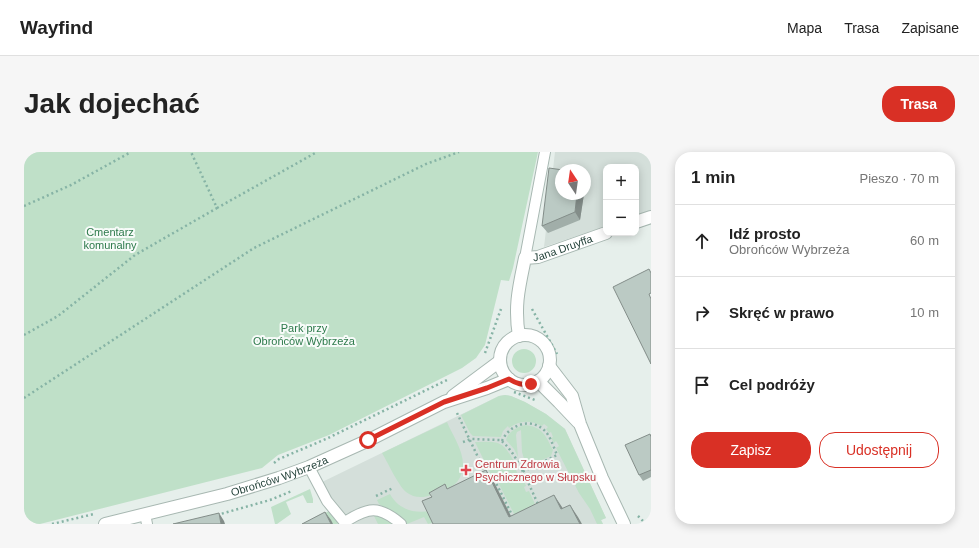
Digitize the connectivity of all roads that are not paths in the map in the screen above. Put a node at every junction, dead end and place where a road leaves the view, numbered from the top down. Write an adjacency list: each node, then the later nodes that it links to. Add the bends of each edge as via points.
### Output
1 (545, 152): 5 (lane)
2 (651, 217): 3 (street)
3 (639, 221)
4 (603, 234): 5 (street, Jana Druyffa, via 538,257)
5 (525, 258): 6 (street, Jana Druyffa, via 517,293 516,318)
6 (519, 336): 7 (street, via 506,345); 8 (street, via 536,338 543,342 550,357)
7 (500, 361): 9 (street); 11 (street, Obrońców Wybrzeża)
8 (549, 366): 10 (street); 12 (street, via 572,396)
9 (509, 379): 10 (street, via 523,385); 11 (street, Obrońców Wybrzeża)
10 (538, 382): 12 (street)
11 (444, 402): 13 (street, Obrońców Wybrzeża)
12 (580, 424): 18 (street)
13 (309, 467): 14 (street, Obrońców Wybrzeża); 15 (lane, via 327,501)
14 (146, 519): 16 (street, Obrońców Wybrzeża)
15 (346, 523): 17 (lane, via 371,509 388,514)
16 (105, 524)
17 (401, 524)
18 (624, 524)

